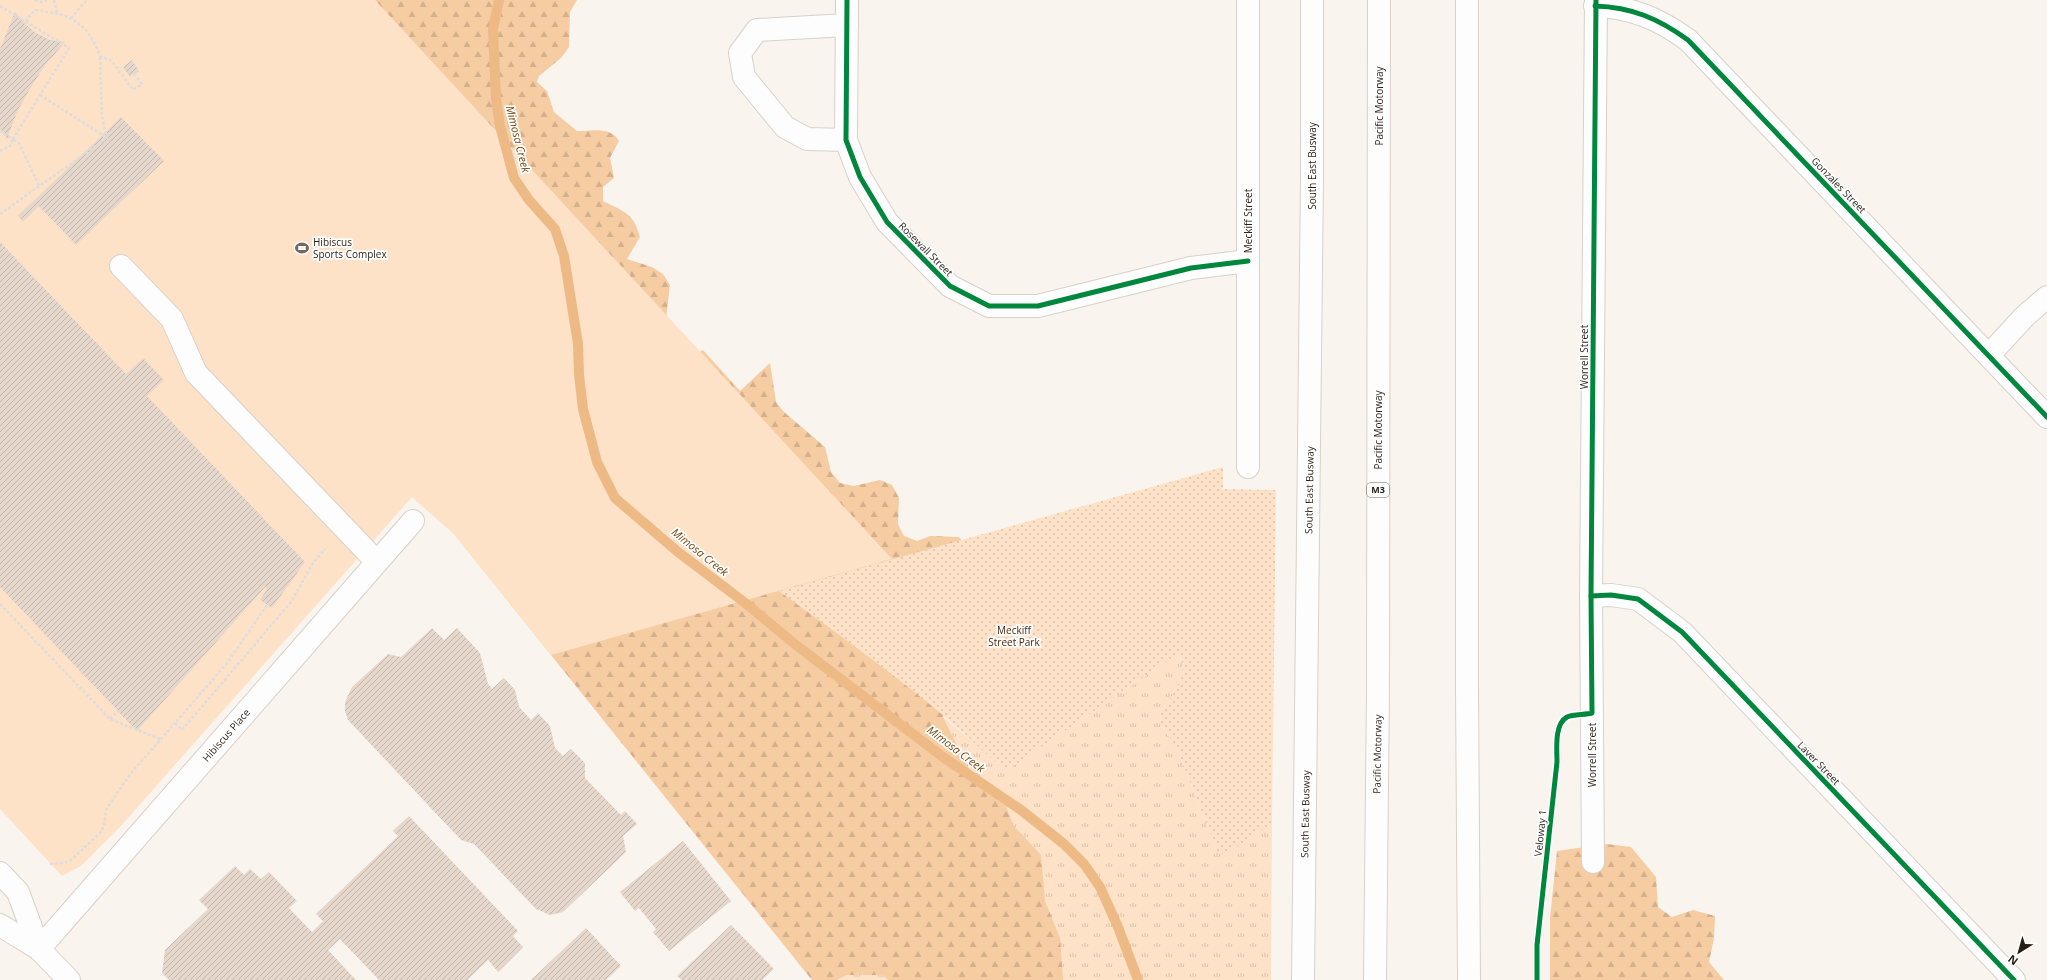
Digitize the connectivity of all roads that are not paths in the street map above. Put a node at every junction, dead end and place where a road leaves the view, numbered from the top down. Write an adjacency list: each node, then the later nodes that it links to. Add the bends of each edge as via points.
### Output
1 (847, 0): 7 (main road, Rosewall Street)
2 (1248, 0): 9 (main road, Meckiff Street)
3 (1312, 0): 23 (main road, South East Busway)
4 (1379, 0): 24 (main road, Pacific Motorway / M3)
5 (1467, 0): 25 (main road)
6 (1596, 3): 12 (main road, Gonzales Street, via 1647,15 1669,26 1688,40); 17 (main road, Worrell Street)
7 (846, 25): 8 (main road, Rosewall Street); 8 (main road, via 757,30 740,52 744,77 785,127 807,139)
8 (846, 140): 9 (main road, Rosewall Street, via 860,177 887,222 950,286 989,306 1038,306 1191,268)
9 (1248, 261): 14 (main road, Meckiff Street)
10 (121, 266): 16 (main road, via 172,319 196,373)
11 (2047, 297): 12 (main road, via 2024,316)
12 (1989, 355): 13 (main road, Gonzales Street)
13 (2047, 417)
14 (1248, 466)
15 (412, 521): 16 (main road, Hibiscus Place)
16 (377, 562): 21 (main road, Hibiscus Place)
17 (1591, 596): 18 (main road, Worrell Street); 26 (main road, Laver Street, via 1611,595 1638,599 1682,632)
18 (1593, 862)
19 (0, 873): 21 (main road, via 18,892)
20 (0, 925): 21 (main road)
21 (39, 948): 22 (main road)
22 (69, 980)
23 (1303, 980)
24 (1375, 980)
25 (1469, 980)
26 (2014, 980)

